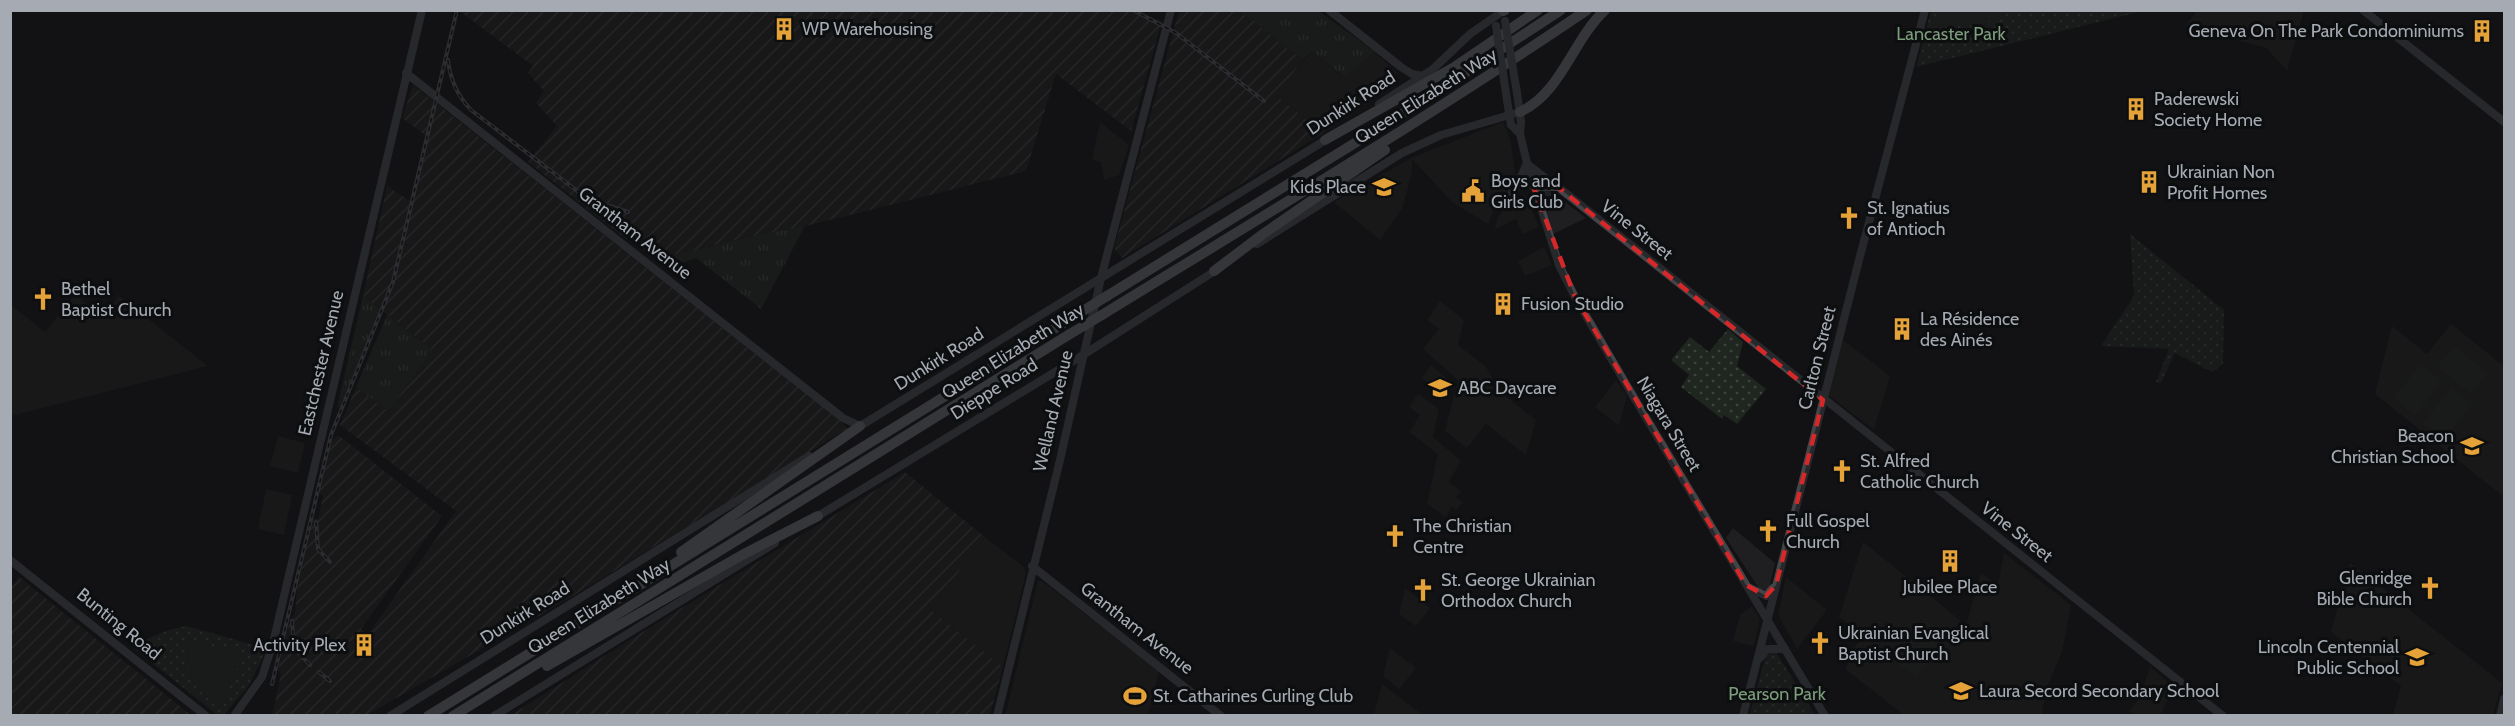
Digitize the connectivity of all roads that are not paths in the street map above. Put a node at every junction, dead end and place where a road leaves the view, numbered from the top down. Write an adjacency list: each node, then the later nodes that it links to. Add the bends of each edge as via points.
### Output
1 (422, 10): 12 (street, Eastchester Avenue)
2 (1171, 10): 23 (street, Welland Avenue)
3 (1329, 10): 11 (street)
4 (1538, 10): 18 (highway, via 1456,66)
5 (1561, 10): 37 (highway, Queen Elizabeth Way, bridge, via 1402,114)
6 (1587, 10): 15 (highway, Queen Elizabeth Way)
7 (1605, 10): 16 (highway, via 1541,99)
8 (1925, 10): 30 (street, Carlton Street)
9 (2363, 10): 17 (street)
10 (1501, 13): 13 (street, Dunkirk Road, via 1470,34); 16 (street, Niagara Street, bridge, via 1517,93); 16 (street, Niagara Street, bridge, via 1496,26 1507,100)
11 (1401, 67): 13 (street); 14 (street)
12 (406, 73): 31 (street, Grantham Avenue); 45 (street, Eastchester Avenue, via 273,643 262,677)
13 (1423, 76): 14 (street, Dunkirk Road)
14 (1404, 88): 18 (street, Dunkirk Road)
15 (1450, 101): 25 (highway); 43 (highway, Queen Elizabeth Way, bridge)
16 (1515, 113): 19 (street, Niagara Street); 25 (street, Dieppe Road, via 1441,135 1402,153)
17 (2505, 122)
18 (1325, 140): 24 (street, Dunkirk Road)
19 (1527, 163): 20 (street, Niagara Street); 21 (street, Vine Street); 22 (street)
20 (1533, 186): 21 (street); 38 (street, Niagara Street, via 1559,265 1575,297)
21 (1558, 188): 30 (street, Vine Street)
22 (1510, 195)
23 (1109, 250): 24 (street, via 1115,259); 26 (street, Welland Avenue)
24 (1125, 262): 26 (street, Dunkirk Road)
25 (1214, 271): 27 (street, Dieppe Road)
26 (1101, 278): 27 (street, Welland Avenue); 32 (street, Dunkirk Road)
27 (1083, 355): 28 (street, Dieppe Road); 29 (street, Welland Avenue)
28 (1061, 367): 29 (street, via 1074,374); 34 (street, Dieppe Road)
29 (1076, 382): 36 (street, Welland Avenue)
30 (1823, 400): 39 (street, Carlton Street); 57 (street, Vine Street)
31 (843, 418): 32 (street, Grantham Avenue); 33 (street, via 848,427)
32 (860, 426): 33 (highway)
33 (844, 437): 37 (highway, via 676,555); 49 (street, Dunkirk Road)
34 (818, 516): 43 (highway, via 544,668); 52 (street, Dieppe Road)
35 (10, 560): 46 (street, Bunting Road)
36 (1032, 566): 53 (street, Welland Avenue); 54 (street, Grantham Avenue)
37 (655, 575): 50 (highway, Queen Elizabeth Way)
38 (1746, 585): 39 (street, via 1766,596); 40 (street, Niagara Street)
39 (1776, 585): 40 (street, Carlton Street)
40 (1767, 619): 41 (street, Niagara Street); 42 (street, Carlton Street)
41 (1785, 649): 42 (street, via 1767,649); 56 (street, Niagara Street)
42 (1758, 661): 55 (street, Carlton Street)
43 (488, 694): 51 (highway, Queen Elizabeth Way)
44 (2505, 699): 58 (street)
45 (243, 704): 47 (street, Eastchester Avenue); 48 (street)
46 (206, 716)
47 (234, 716)
48 (239, 716)
49 (390, 716)
50 (428, 716)
51 (453, 716)
52 (494, 716)
53 (997, 716)
54 (1221, 716)
55 (1743, 716)
56 (1825, 716)
57 (2223, 716)
58 (2500, 716)

